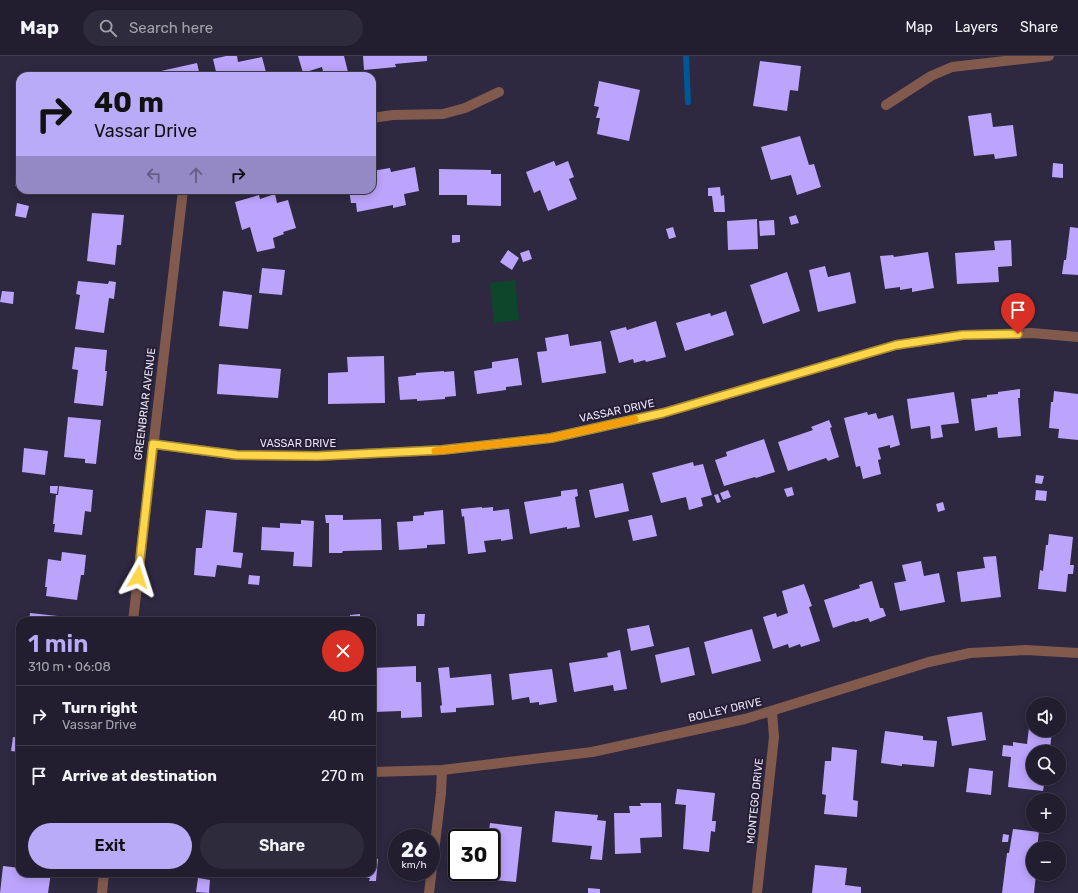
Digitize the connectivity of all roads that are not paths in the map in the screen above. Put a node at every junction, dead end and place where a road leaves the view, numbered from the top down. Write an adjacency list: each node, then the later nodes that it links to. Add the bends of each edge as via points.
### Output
1 (1049, 56): 3 (street, via 952,67 931,76)
2 (499, 92): 4 (street, via 465,108 443,114)
3 (886, 105)
4 (376, 117)
5 (183, 194): 7 (street, GREENBRIAR AVENUE)
6 (1078, 336): 7 (street, VASSAR DRIVE, via 1032,333 963,335 896,345 663,413 551,438 442,450 318,456 237,455)
7 (153, 444): 8 (street, GREENBRIAR AVENUE)
8 (133, 617)
9 (1078, 653): 10 (street, BOLLEY DRIVE, via 1026,650 970,653 929,662)
10 (772, 712): 11 (street, BOLLEY DRIVE, via 592,752); 16 (street, MONTEGO DRIVE, via 774,737)
11 (442, 770): 12 (street, BOLLEY DRIVE); 15 (street)
12 (376, 772)
13 (104, 877): 14 (street)
14 (102, 893)
15 (429, 893)
16 (757, 893)

